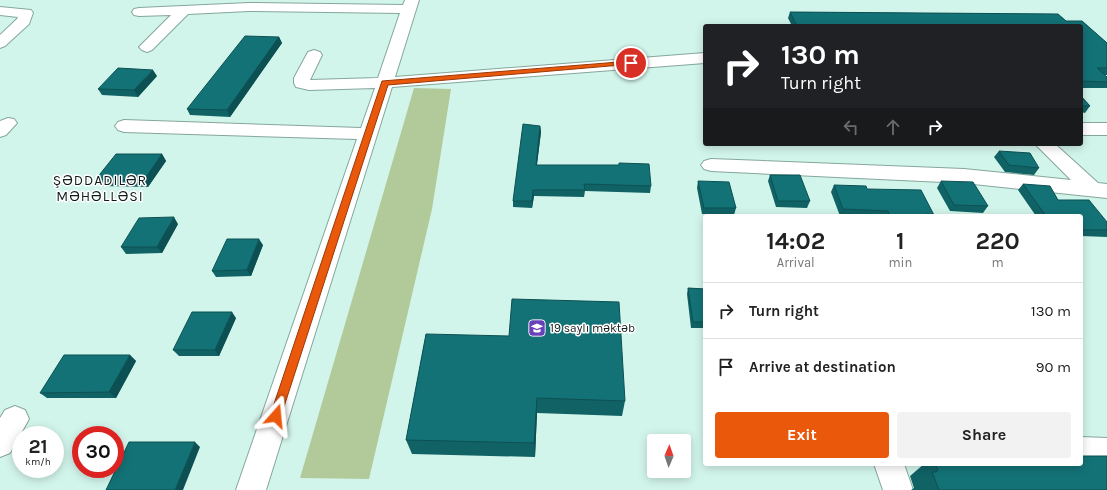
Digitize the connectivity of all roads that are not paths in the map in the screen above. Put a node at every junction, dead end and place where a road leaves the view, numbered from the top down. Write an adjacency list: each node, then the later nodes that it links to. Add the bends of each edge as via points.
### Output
1 (410, 5): 2 (street); 9 (street)
2 (185, 10): 4 (street); 6 (street)
3 (0, 11): 5 (street, via 26,13 24,21)
4 (139, 12)
5 (0, 43)
6 (148, 47)
7 (314, 55): 9 (street, via 302,83)
8 (703, 59): 9 (street)
9 (385, 83): 13 (street)
10 (124, 126): 13 (street)
11 (1083, 129): 12 (street)
12 (1107, 130)
13 (368, 134): 22 (street)
14 (1046, 146): 16 (street)
15 (711, 165): 16 (street, via 964,176)
16 (1100, 191)
17 (15, 419): 18 (street)
18 (0, 443)
19 (1083, 451): 20 (street)
20 (1107, 452)
21 (890, 466): 23 (street)
22 (252, 490)
23 (898, 490)

